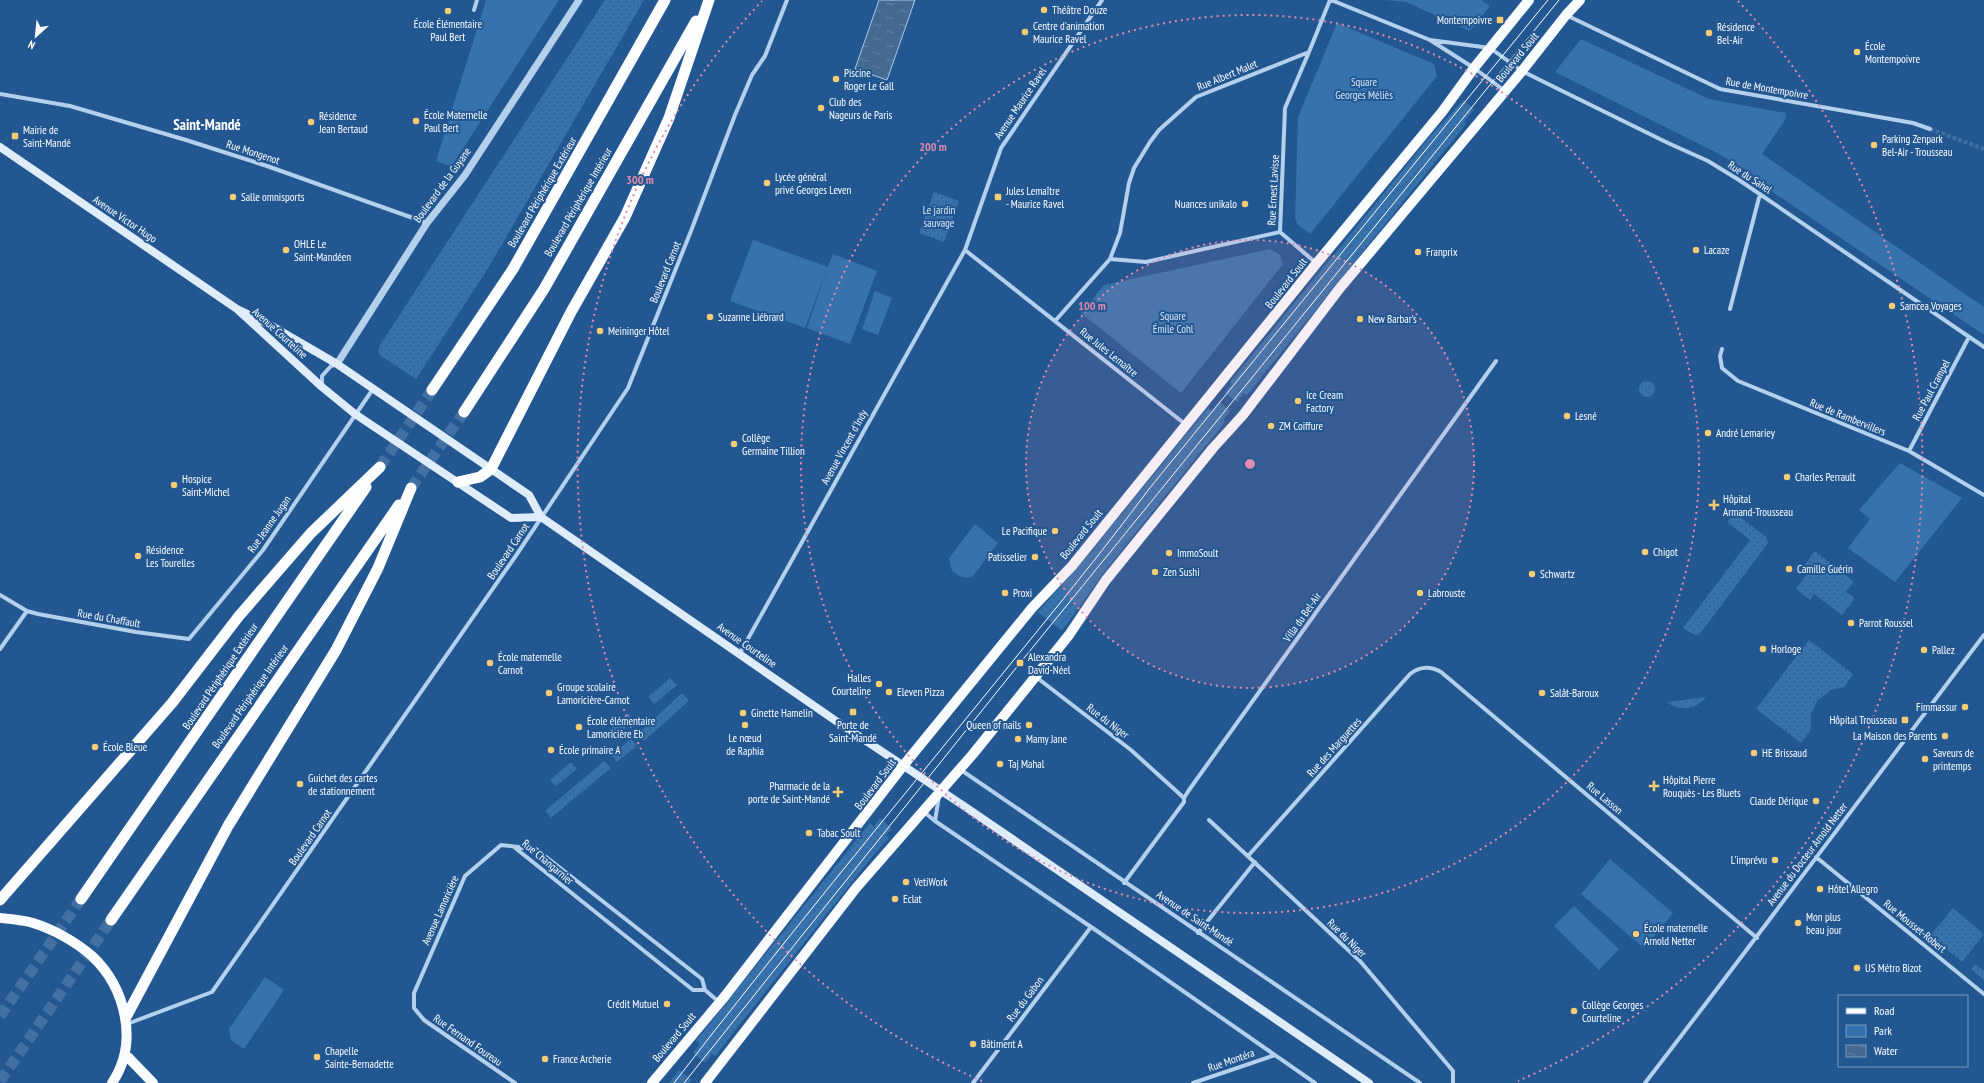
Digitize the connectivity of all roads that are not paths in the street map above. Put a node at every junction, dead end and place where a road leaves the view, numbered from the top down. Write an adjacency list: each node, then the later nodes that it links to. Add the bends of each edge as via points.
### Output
1 (477, 0): 10 (street)
2 (579, 0): 22 (street, Boulevard de la Guyane, via 465,175)
3 (665, 0): 37 (highway, Boulevard Périphérique Extérieur, via 513,269)
4 (708, 0): 38 (highway, Boulevard Périphérique Intérieur, via 544,288); 42 (highway, via 669,118 625,217 571,312)
5 (787, 0): 45 (street, Boulevard Carnot, via 765,56 752,75 628,388)
6 (1102, 0): 24 (street, Avenue Maurice Ravel, via 1001,148)
7 (1331, 0): 12 (street); 14 (street)
8 (1529, 0): 13 (main road, Boulevard Soult)
9 (1580, 0): 11 (main road, Boulevard Soult)
10 (474, 10)
11 (1566, 15): 16 (main road, Boulevard Soult); 19 (street, Rue de Montempoivre, via 1720,89 1913,123)
12 (1430, 40): 13 (street); 15 (street)
13 (1490, 48): 15 (main road, Boulevard Soult); 16 (street, Rue du Sahel)
14 (1309, 52): 23 (street, Rue Ernest Lavisse, via 1285,108); 25 (street, Rue Albert Malet, via 1196,97 1159,130 1134,168 1120,233)
15 (1474, 68): 17 (street); 26 (main road, Boulevard Soult, via 1442,112)
16 (1522, 70): 17 (main road, Boulevard Soult); 21 (street, Rue du Sahel, via 1668,144 1708,161)
17 (1505, 91): 53 (main road, Boulevard Soult, via 1340,288 1243,415 1213,448 1106,580 1069,635)
18 (0, 94): 22 (street, Rue Mongenot, via 70,106 172,135)
19 (1930, 129)
20 (0, 147): 27 (main road, Avenue Victor Hugo)
21 (1760, 194): 28 (street); 30 (street, Rue du Sahel)
22 (427, 223): 34 (street, Boulevard de la Guyane)
23 (1280, 232): 25 (street, Rue Ernest Lavisse, via 1146,262); 26 (street)
24 (965, 250): 29 (street, Rue Jules Lemaître); 51 (street, Avenue Vincent d'Indy)
25 (1110, 259): 29 (street, Rue Albert Malet)
26 (1316, 264): 40 (main road, Boulevard Soult, via 1246,353)
27 (237, 309): 34 (main road, Avenue Courteline); 35 (main road, Avenue Courteline)
28 (1730, 309)
29 (1056, 321): 40 (street, Rue Jules Lemaître)
30 (1969, 337): 31 (street, Rue du Sahel); 41 (street, Rue Paul Crampel)
31 (1984, 347)
32 (1722, 349): 41 (street, Rue de Rambervillers, via 1722,368 1738,381)
33 (1496, 361): 57 (street, Villa du Bel-Air)
34 (337, 364): 35 (street, via 331,366 322,376); 36 (main road, Avenue Courteline)
35 (322, 387): 39 (main road, Avenue Courteline)
36 (373, 389): 39 (street); 42 (main road, Avenue Courteline)
37 (432, 390)
38 (464, 412)
39 (355, 414): 43 (main road, Avenue Courteline); 49 (street, Rue Jeanne Jugan, via 263,550)
40 (1185, 424): 54 (main road, Boulevard Soult, via 1072,566 1032,608)
41 (1909, 451): 44 (street, Rue de Rambervillers)
42 (491, 469): 43 (highway, via 480,477); 45 (main road, Avenue Courteline, via 529,495)
43 (458, 482): 45 (main road, Avenue Courteline, via 511,518)
44 (1984, 495)
45 (541, 517): 51 (main road, Avenue Courteline); 77 (street, Boulevard Carnot, via 518,554 212,992)
46 (0, 595): 47 (street, Rue du Chaffault)
47 (27, 611): 49 (street, Rue du Chaffault, via 136,632); 50 (street)
48 (1984, 635): 63 (street, Avenue du Docteur Arnold Netter)
49 (189, 639)
50 (0, 648)
51 (740, 653): 54 (main road, Avenue Courteline)
52 (1441, 672): 62 (street, Rue des Marguettes, via 1425,667 1410,674); 72 (street, Rue Lasson)
53 (1036, 677): 55 (main road, Boulevard Soult); 57 (street, Rue du Niger, via 1132,750)
54 (903, 766): 56 (main road, Avenue Courteline); 75 (main road, Boulevard Soult)
55 (959, 769): 56 (main road, Boulevard Soult); 65 (street, Avenue de Saint-Mandé)
56 (940, 790): 58 (main road, Boulevard Soult); 60 (street); 88 (main road)
57 (1184, 798): 65 (street, Villa du Bel-Air, via 1184,802)
58 (922, 811): 60 (street); 84 (main road, Boulevard Soult, via 856,888)
59 (1209, 820): 62 (street, Rue du Niger)
60 (935, 821): 70 (street)
61 (514, 846): 73 (street, Rue Changarnier, via 693,990); 73 (street, Rue Changarnier, via 536,849 702,979); 76 (street, Avenue Lamoricière, via 501,845 465,876 414,993)
62 (1248, 856): 64 (street, Rue du Niger)
63 (1816, 857): 72 (street, Avenue du Docteur Arnold Netter); 74 (street, Rue Mousset-Robert)
64 (1255, 862): 71 (street); 90 (street, Rue du Niger, via 1360,961 1453,1071)
65 (1124, 882): 71 (street, Avenue de Saint-Mandé)
66 (81, 899): 67 (highway, Boulevard Périphérique Extérieur, via 380,467 311,533 239,616 172,703)
67 (0, 900)
68 (0, 918): 77 (main road, via 33,923 68,939 92,956 112,980)
69 (111, 920): 77 (highway, Boulevard Périphérique Intérieur, via 411,488 378,568 336,650 228,826)
70 (1091, 927): 79 (street); 85 (street, Rue du Gabon)
71 (1198, 933): 89 (street, Avenue de Saint-Mandé)
72 (1756, 938): 91 (street, Avenue du Docteur Arnold Netter)
73 (705, 990): 75 (street, Rue Changarnier)
74 (1984, 994)
75 (719, 1002): 83 (main road, Boulevard Soult)
76 (414, 1008): 82 (street, Rue Fernand Foureau, via 424,1020)
77 (126, 1021): 78 (main road)
78 (125, 1054): 80 (main road); 81 (main road)
79 (1275, 1056): 86 (street, Rue Montéra); 87 (street)
80 (112, 1083)
81 (153, 1083)
82 (515, 1083)
83 (652, 1083)
84 (705, 1083)
85 (973, 1083)
86 (1193, 1083)
87 (1315, 1083)
88 (1369, 1083)
89 (1420, 1083)
90 (1453, 1083)
91 (1645, 1083)

